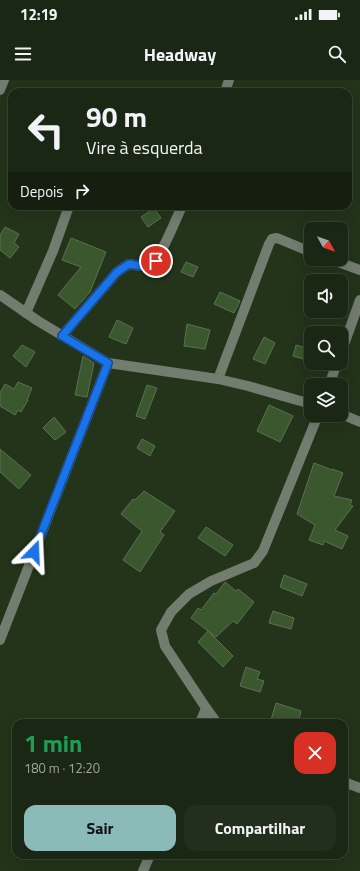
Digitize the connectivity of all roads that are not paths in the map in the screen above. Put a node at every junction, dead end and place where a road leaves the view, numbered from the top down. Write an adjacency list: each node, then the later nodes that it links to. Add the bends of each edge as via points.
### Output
1 (4, 80): 2 (street)
2 (0, 90)
3 (68, 210): 10 (street)
4 (180, 210): 12 (street, via 156,261 148,267 129,264 117,272)
5 (304, 249): 14 (street, via 277,238 272,239)
6 (348, 266): 7 (street)
7 (360, 270)
8 (0, 295): 10 (street)
9 (360, 300): 11 (street)
10 (26, 313): 12 (street)
11 (348, 333)
12 (62, 336): 13 (street)
13 (108, 363): 14 (street); 19 (street)
14 (218, 379): 15 (street)
15 (304, 402)
16 (348, 417): 18 (street)
17 (315, 422): 20 (street, via 262,551 254,563 211,581 189,594 171,612 161,630 165,646)
18 (360, 422)
19 (0, 640)
20 (206, 708): 21 (street); 22 (street)
21 (202, 719)
22 (214, 719)
23 (348, 784): 24 (street)
24 (360, 788)
25 (148, 859): 26 (street)
26 (143, 871)

